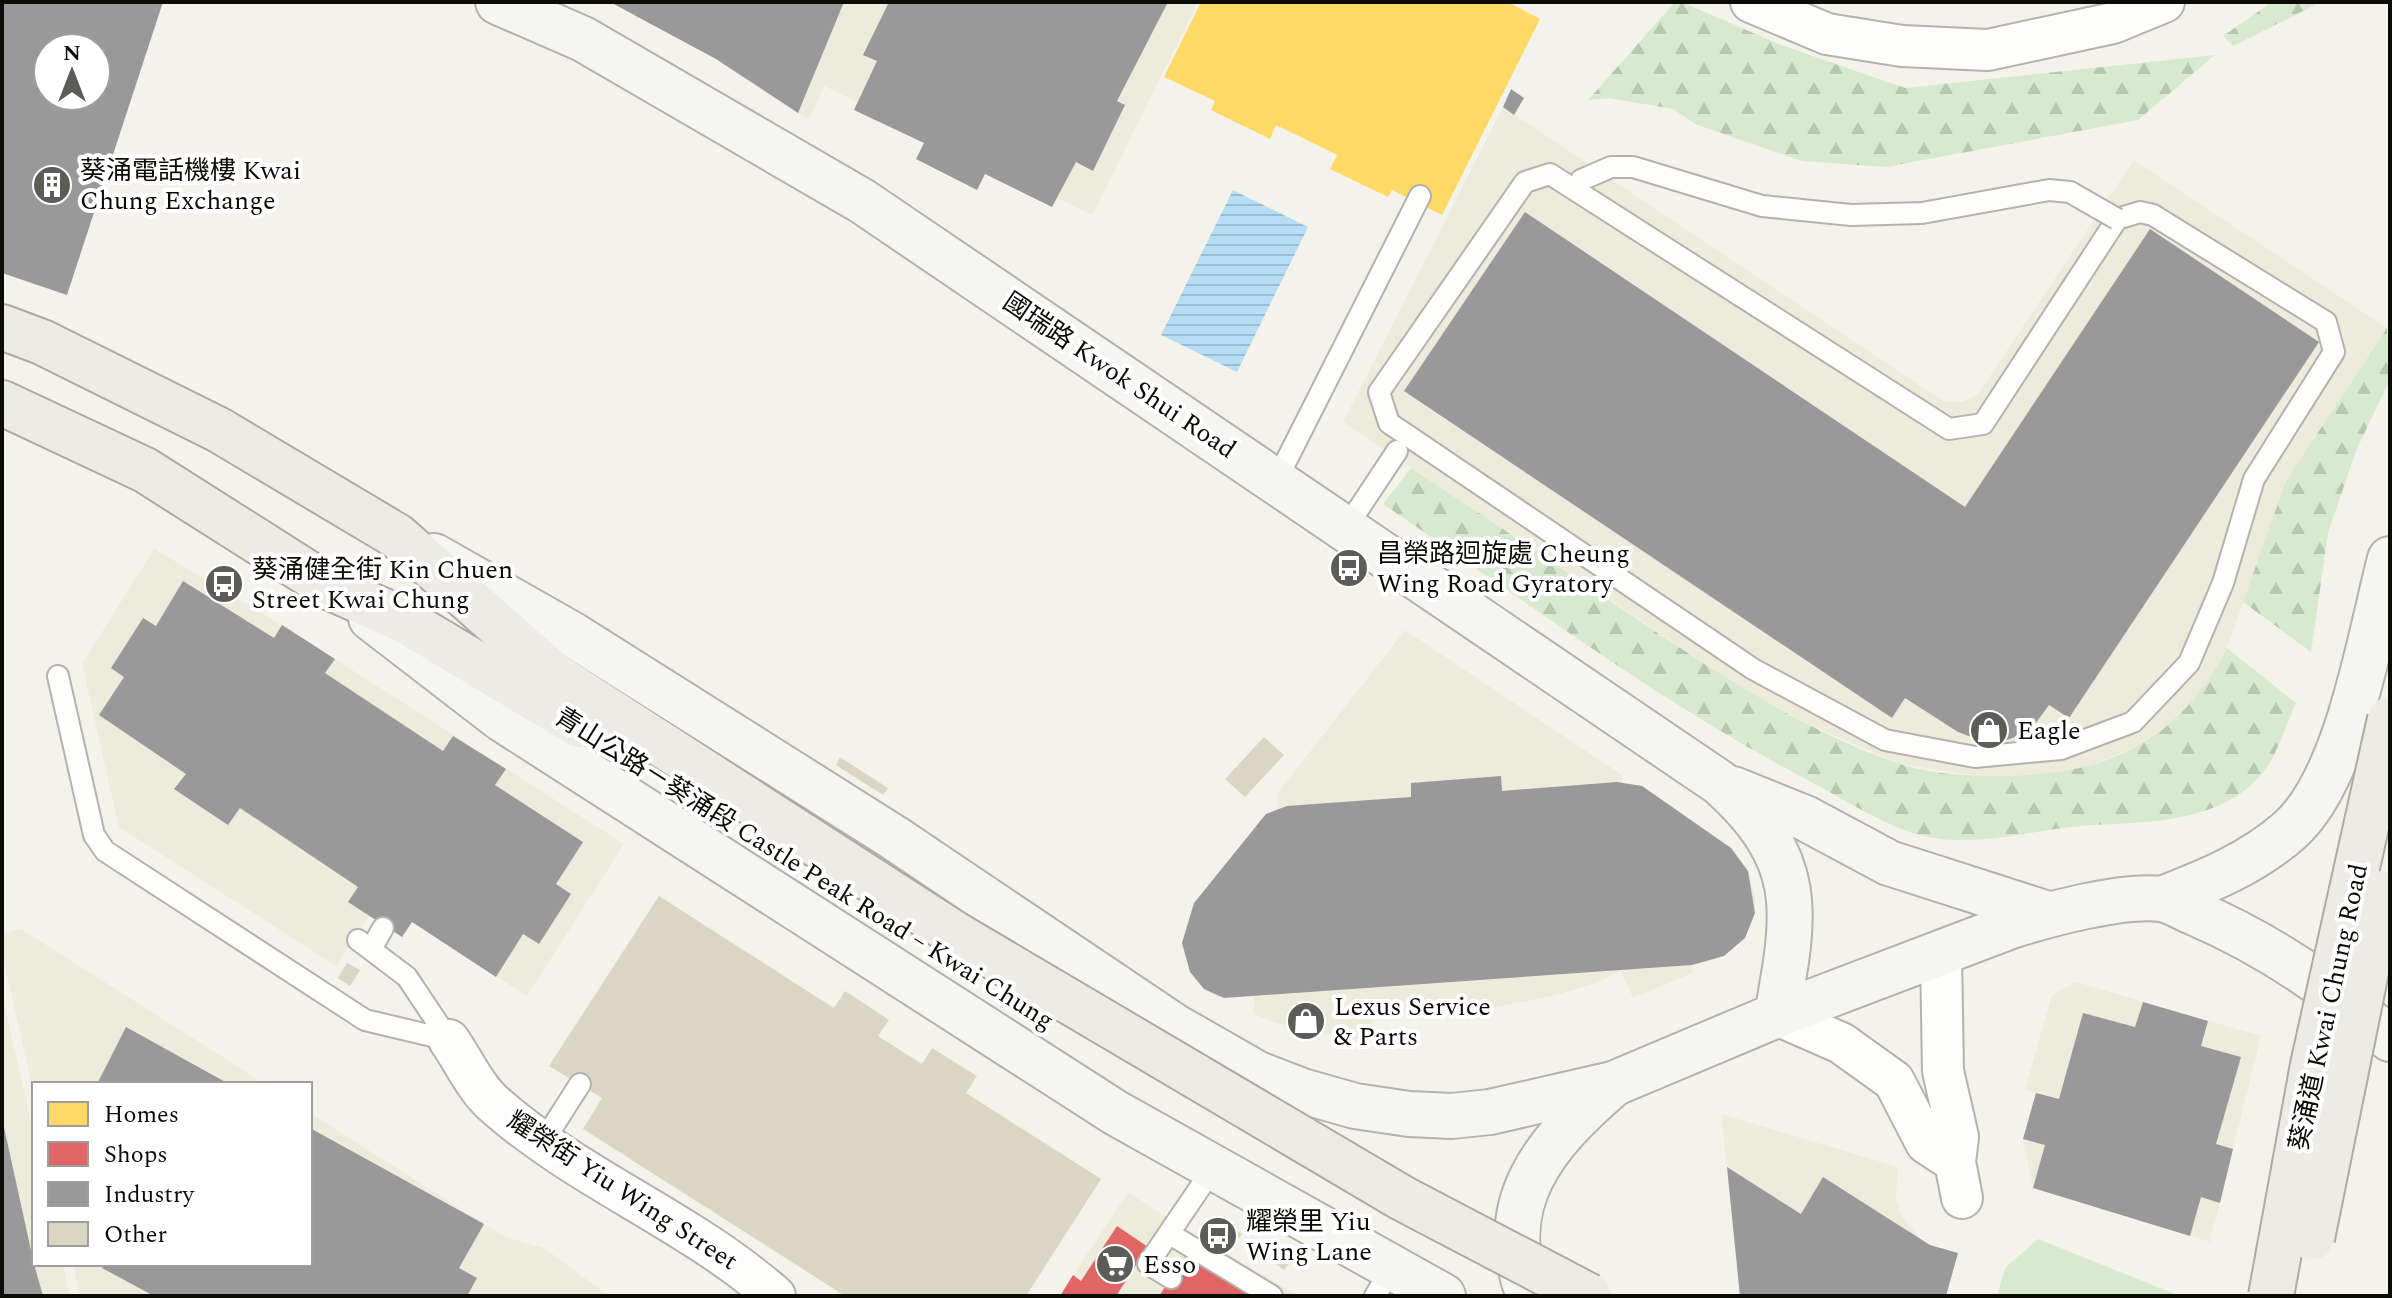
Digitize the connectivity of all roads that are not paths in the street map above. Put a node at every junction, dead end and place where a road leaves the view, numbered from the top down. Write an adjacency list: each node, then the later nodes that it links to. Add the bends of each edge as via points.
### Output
1 (498, 2): 10 (main road, 國瑞路 Kwok Shui Road, via 583,39 862,201)
2 (1751, 2): 3 (street, via 1827,34 1902,46 1988,50 2113,23)
3 (2164, 2)
4 (1581, 180): 6 (lane, bridge, via 1611,167 1633,167 1762,206 1851,215 1922,213 2049,190 2070,192)
5 (1420, 196): 10 (lane)
6 (2117, 219): 6 (lane, via 2140,212 2153,215 2326,322 2334,352 2254,479 2223,583 2189,663 2133,722 2061,749 1975,757 1885,740 1753,669 1389,423 1379,392 1525,182 1550,174 1949,429 1983,424)
7 (2, 327): 12 (main road, 青山公路－葵涌段 Castle Peak Road – Kwai Chung, via 219,430)
8 (2, 403): 14 (main road, 青山公路－葵涌段 Castle Peak Road – Kwai Chung, via 145,470)
9 (1397, 451): 11 (lane)
10 (1276, 481): 11 (main road, 國瑞路 Kwok Shui Road)
11 (1346, 528): 17 (main road, 國瑞路 Kwok Shui Road)
12 (397, 536): 22 (main road, 青山公路－葵涌段 Castle Peak Road – Kwai Chung, via 554,675); 28 (main road, 青山公路－葵涌段 Castle Peak Road – Kwai Chung, via 573,635 893,837 1174,1026 1258,1074 1355,1106 1424,1115 1490,1112)
13 (2390, 559): 19 (main road, via 2341,744 2310,807 2292,829 2242,865)
14 (331, 588): 22 (main road, 青山公路－葵涌段 Castle Peak Road – Kwai Chung, via 402,619); 30 (main road, 青山公路－葵涌段 Castle Peak Road – Kwai Chung, via 502,719 1116,1113)
15 (58, 676): 26 (lane, via 94,835 105,851 365,1020)
16 (2390, 719): 39 (main road, 葵涌道 Kwai Chung Road, bridge, via 2313,1065)
17 (1720, 783): 20 (main road, 國瑞路 Kwok Shui Road, via 1805,818 1889,863); 24 (main road, 國瑞路 Kwok Shui Road, via 1755,814 1779,854 1791,899)
18 (2390, 856): 40 (main road, 葵涌道 Kwai Chung Road, bridge)
19 (2162, 899): 20 (main road, 國瑞路 Kwok Shui Road); 25 (main road, via 2228,927 2302,972)
20 (2048, 914): 23 (main road, 國瑞路 Kwok Shui Road)
21 (383, 928): 26 (lane, via 364,944 407,977)
22 (948, 946): 37 (main road, 青山公路－葵涌段 Castle Peak Road – Kwai Chung, via 1392,1222); 38 (main road, 青山公路－葵涌段 Castle Peak Road – Kwai Chung, bridge)
23 (1941, 955): 24 (main road, 青山公路－葵涌段 Castle Peak Road – Kwai Chung); 24 (street, via 1943,1071 1958,1137 1958,1180 1926,1143 1894,1081 1841,1043)
24 (1777, 1015): 28 (main road, 青山公路－葵涌段 Castle Peak Road – Kwai Chung)
25 (2390, 1039)
26 (449, 1040): 29 (street, 耀榮街 Yiu Wing Street, via 492,1103)
27 (580, 1084): 29 (lane)
28 (1613, 1084): 37 (main road, 青山公路－葵涌段 Castle Peak Road – Kwai Chung, via 1548,1149 1525,1192 1515,1235)
29 (543, 1142): 34 (street, 耀榮街 Yiu Wing Street, via 735,1261)
30 (1214, 1167): 31 (lane); 33 (main road, 青山公路－葵涌段 Castle Peak Road – Kwai Chung)
31 (1170, 1234): 32 (lane, via 1148,1264); 35 (lane)
32 (1171, 1278)
33 (1384, 1282): 36 (main road, 青山公路－葵涌段 Castle Peak Road – Kwai Chung)
34 (775, 1296)
35 (1272, 1296)
36 (1443, 1296)
37 (1530, 1296)
38 (1589, 1296)
39 (2271, 1296)
40 (2301, 1296)

